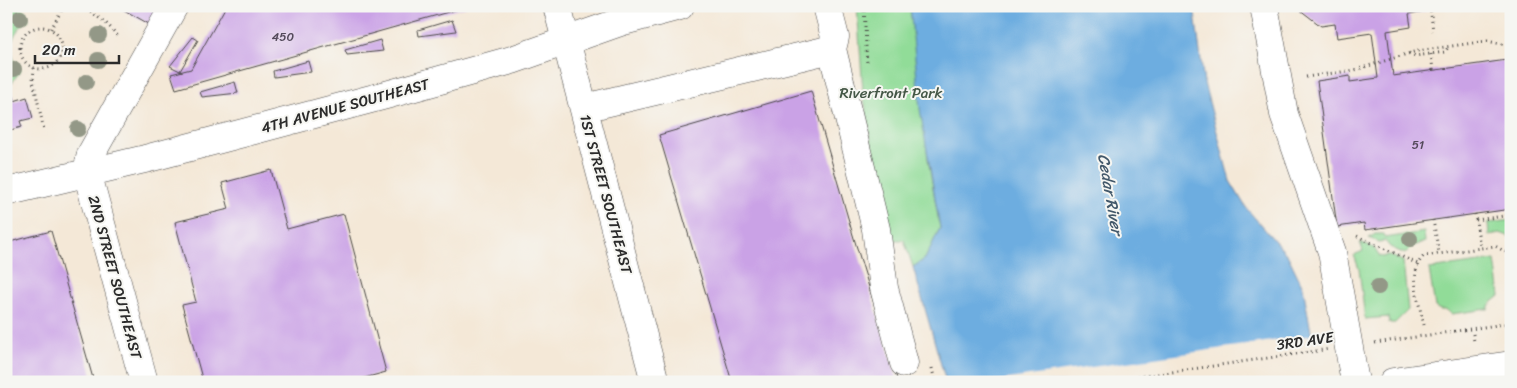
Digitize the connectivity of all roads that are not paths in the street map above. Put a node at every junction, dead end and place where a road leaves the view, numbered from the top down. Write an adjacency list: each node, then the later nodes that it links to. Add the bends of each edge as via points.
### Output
1 (174, 6): 9 (street, via 92,154)
2 (557, 6): 6 (street, 1ST STREET SOUTHEAST)
3 (680, 6): 6 (street, 4TH AVENUE SOUTHEAST)
4 (827, 6): 7 (street, via 835,36)
5 (1264, 6): 15 (street, via 1284,114 1332,252 1340,348)
6 (566, 41): 8 (street, 1ST STREET SOUTHEAST); 9 (street, 4TH AVENUE SOUTHEAST, via 386,96)
7 (825, 51): 8 (street); 11 (street, via 876,229 884,288)
8 (584, 108): 14 (street, 1ST STREET SOUTHEAST)
9 (87, 172): 10 (street, 4TH AVENUE SOUTHEAST); 13 (street, 2ND STREET SOUTHEAST)
10 (6, 192)
11 (904, 363)
12 (1511, 365): 16 (street)
13 (144, 382)
14 (655, 382)
15 (1355, 382)
16 (1393, 382)

